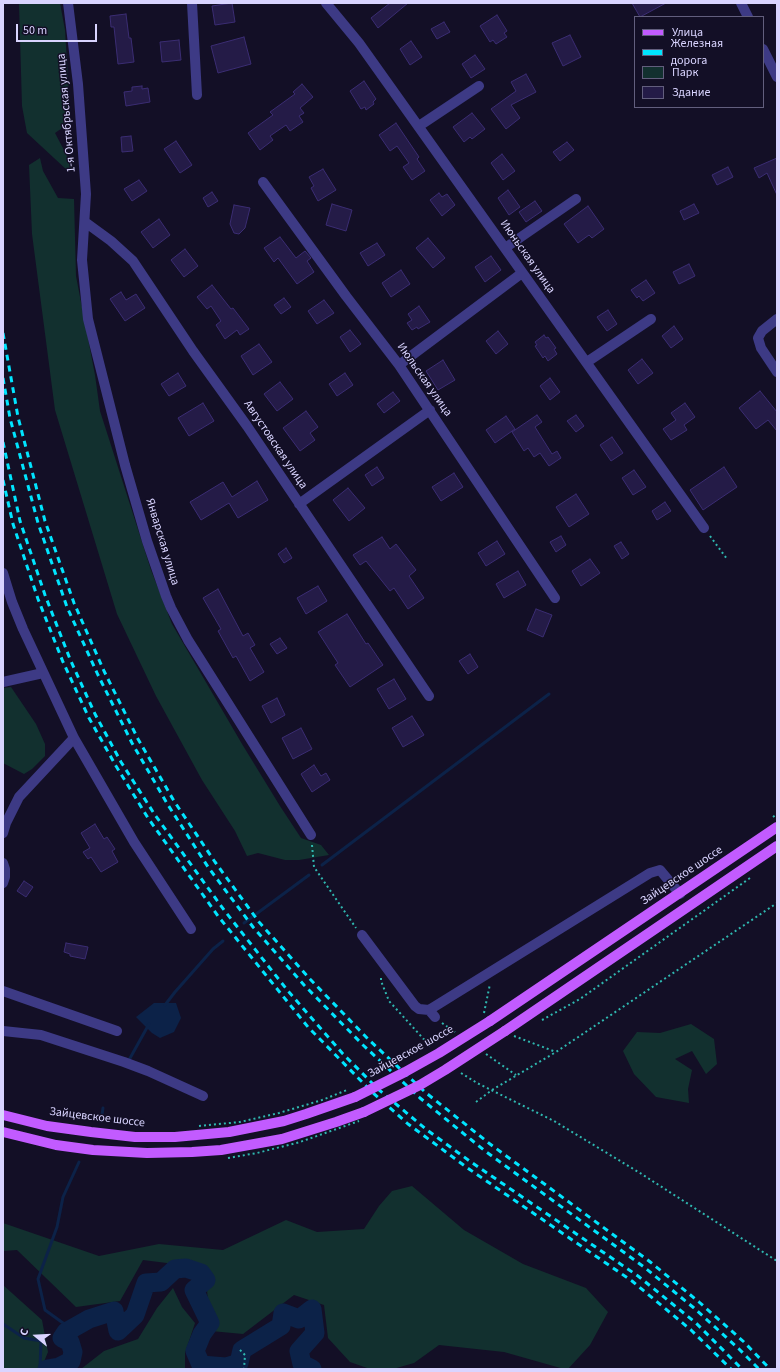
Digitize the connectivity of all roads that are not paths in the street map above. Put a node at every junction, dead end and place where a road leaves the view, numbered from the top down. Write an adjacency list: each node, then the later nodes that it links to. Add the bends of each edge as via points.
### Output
1 (68, 3): 13 (street, 1-я Октябрьская улица, via 78,84 86,194)
2 (192, 3): 9 (street)
3 (326, 3): 10 (street, Июньская улица, via 359,42)
4 (741, 3): 5 (street)
5 (748, 16)
6 (764, 51): 7 (street)
7 (777, 77)
8 (479, 86): 10 (street)
9 (197, 95)
10 (419, 126): 14 (street, Июньская улица)
11 (263, 182): 19 (street, Июльская улица)
12 (576, 199): 14 (street)
13 (85, 222): 22 (street, Августовская улица, via 111,240 133,261); 32 (street, Январская улица, via 83,270 90,328 125,465 166,596 188,640)
14 (505, 248): 15 (street, Июньская улица)
15 (522, 273): 18 (street, Июньская улица); 19 (street)
16 (651, 319): 18 (street)
17 (777, 319): 20 (street, via 762,331 758,338)
18 (587, 362): 23 (street, Июньская улица)
19 (399, 365): 21 (street, Июльская улица)
20 (777, 372)
21 (430, 410): 22 (street); 25 (street, Июльская улица)
22 (299, 504): 28 (street, Августовская улица)
23 (704, 528)
24 (3, 573): 26 (street, via 12,602)
25 (555, 598)
26 (43, 673): 27 (street); 29 (street)
27 (3, 682)
28 (429, 696)
29 (74, 738): 31 (street, via 19,797); 37 (street, via 134,842)
30 (777, 827): 36 (main road, Зайцевское шоссе)
31 (3, 833)
32 (311, 835)
33 (777, 846): 44 (main road, bridge, via 436,1076 378,1106 336,1122 301,1134 254,1145 175,1153 118,1152 56,1145)
34 (3, 864): 35 (street)
35 (3, 883)
36 (680, 894): 38 (street, via 660,870 650,873 432,1014 415,1006); 43 (main road, Зайцевское шоссе, bridge, via 439,1053 345,1101 250,1128 157,1137 123,1136 47,1126)
37 (191, 929)
38 (362, 935)
39 (3, 991): 41 (street)
40 (3, 1031): 42 (street, via 41,1035 148,1071)
41 (117, 1031)
42 (203, 1096)
43 (3, 1115)
44 (3, 1132)

